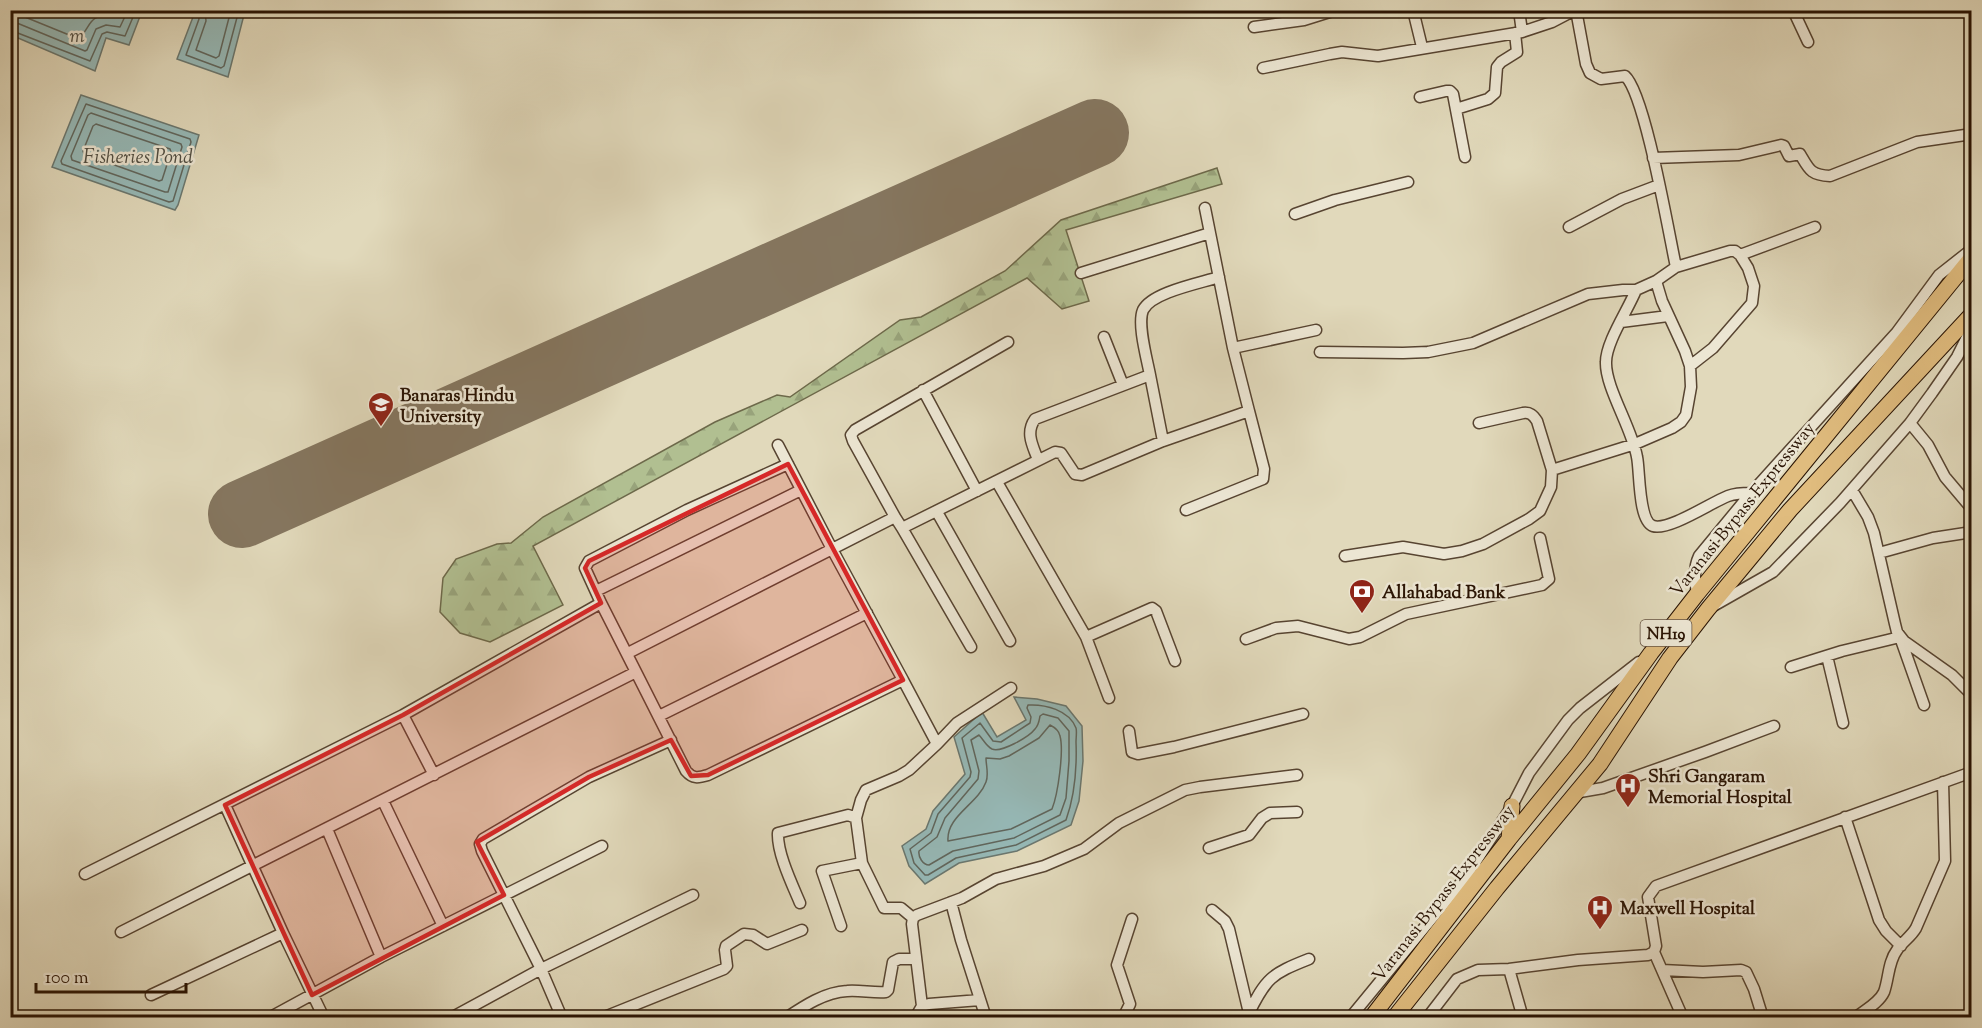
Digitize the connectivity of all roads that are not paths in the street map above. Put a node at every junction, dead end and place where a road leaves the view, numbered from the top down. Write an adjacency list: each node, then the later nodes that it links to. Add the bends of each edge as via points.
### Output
1 (1336, 10): 6 (street, via 1304,20)
2 (1413, 10): 9 (street)
3 (1519, 10): 7 (street)
4 (1575, 10): 7 (street); 15 (street, via 1588,70 1601,79 1629,79)
5 (1793, 10): 8 (street)
6 (1254, 27)
7 (1519, 33): 9 (street); 12 (street, via 1517,52 1497,67 1495,93)
8 (1808, 42)
9 (1422, 47): 10 (street, via 1378,56 1342,52)
10 (1263, 68)
11 (1420, 98): 12 (street, via 1450,90)
12 (1456, 109): 14 (street)
13 (1971, 134): 15 (street, via 1917,142 1830,176 1809,170 1800,154 1789,156 1781,145 1739,155)
14 (1465, 157)
15 (1653, 158): 17 (street)
16 (1408, 182): 19 (street)
17 (1659, 184): 20 (street); 26 (street)
18 (1205, 208): 22 (street)
19 (1295, 214)
20 (1569, 226)
21 (1815, 226): 24 (street)
22 (1210, 233): 27 (street); 28 (street)
23 (1971, 249): 59 (street, via 1939,275 1897,332)
24 (1740, 255): 26 (street, via 1730,251); 42 (street, via 1754,286 1752,303 1713,348)
25 (1971, 257): 71 (highway, Varanasi Bypass Expressway / NH19)
26 (1676, 267): 29 (street)
27 (1081, 273)
28 (1219, 277): 38 (street); 43 (street, via 1161,295 1143,309)
29 (1656, 281): 30 (street); 32 (street)
30 (1636, 290): 33 (street); 39 (street, via 1588,294 1473,343 1428,352)
31 (1971, 314): 73 (highway, Varanasi Bypass Expressway / NH19, via 1790,510)
32 (1668, 316): 33 (street); 42 (street)
33 (1621, 322): 50 (street, via 1606,362)
34 (1971, 327): 41 (street)
35 (1316, 330): 38 (street)
36 (1104, 337): 44 (street)
37 (1008, 342): 45 (street)
38 (1233, 348): 46 (street)
39 (1320, 352)
40 (1971, 352): 41 (street)
41 (1957, 357): 48 (street)
42 (1690, 366): 50 (street, via 1686,415 1672,428)
43 (1150, 375): 44 (street); 49 (street)
44 (1123, 385): 52 (street, via 1035,419 1029,433)
45 (923, 390): 58 (street); 63 (street, via 851,435)
46 (1249, 411): 49 (street); 61 (street, via 1263,479)
47 (1479, 423): 54 (street, via 1529,412 1537,421)
48 (1910, 423): 57 (street); 60 (street)
49 (1163, 441): 52 (street, via 1082,475 1075,474 1061,453)
50 (1635, 444): 54 (street); 59 (street, via 1640,494 1646,519 1654,526 1673,522 1727,496)
51 (778, 445): 53 (street)
52 (1038, 460): 55 (street)
53 (788, 464): 56 (street); 70 (street, via 589,561 585,568)
54 (1552, 470): 69 (street, via 1551,487 1540,511 1483,544 1444,554 1403,547)
55 (997, 482): 58 (street); 75 (street)
56 (801, 490): 67 (street); 70 (street)
57 (1852, 490): 68 (street, via 1868,517); 73 (street, via 1773,572)
58 (977, 491): 62 (street)
59 (1751, 493): 71 (street, via 1699,556 1694,574)
60 (1971, 509)
61 (1186, 510)
62 (937, 512): 64 (street); 78 (street)
63 (895, 517): 64 (street); 67 (street)
64 (902, 528): 79 (street)
65 (1971, 532): 68 (street)
66 (1540, 538): 77 (street, via 1549,579 1542,585 1406,614 1360,637 1349,639 1298,626 1276,628)
67 (832, 549): 74 (street); 80 (street)
68 (1879, 553): 76 (street)
69 (1345, 556)
70 (596, 591): 72 (street)
71 (1697, 594): 81 (highway, Varanasi Bypass Expressway / NH19)
72 (601, 603): 80 (street); 92 (street)
73 (1708, 609): 103 (highway, Varanasi Bypass Expressway / NH19, via 1670,658 1600,764)
74 (867, 613): 86 (street); 93 (street)
75 (1086, 637): 83 (street, via 1152,608); 89 (street)
76 (1900, 637): 82 (street); 88 (street, via 1952,675); 90 (street)
77 (1246, 639)
78 (1010, 641)
79 (971, 647)
80 (628, 653): 85 (street)
81 (1651, 653): 106 (street, via 1568,720 1529,773); 111 (highway, Varanasi Bypass Expressway / NH19, via 1578,754)
82 (1827, 656): 84 (street); 94 (street)
83 (1175, 661)
84 (1791, 667)
85 (636, 672): 93 (street); 100 (street)
86 (903, 680): 97 (street, via 698,778 686,771); 98 (street)
87 (1011, 688): 98 (street, via 971,712)
88 (1971, 695)
89 (1109, 698)
90 (1924, 705)
91 (1303, 714): 96 (street, via 1138,754 1131,749)
92 (403, 715): 100 (street); 105 (street)
93 (658, 716): 97 (street)
94 (1843, 723)
95 (1773, 726): 103 (street, via 1603,788)
96 (1129, 730)
97 (670, 740): 117 (street, via 589,777 483,839 482,851)
98 (937, 744): 109 (street, via 909,771 866,790)
99 (1971, 772): 102 (street)
100 (434, 775): 104 (street)
101 (1298, 775): 119 (street, via 1185,790 1119,823 1084,849 1044,866 996,879)
102 (1943, 782): 108 (street); 129 (street, via 1945,861 1916,928)
103 (1574, 793): 153 (highway, Varanasi Bypass Expressway / NH19)
104 (383, 801): 110 (street); 124 (street)
105 (225, 805): 115 (street); 116 (street)
106 (1512, 806): 111 (highway); 151 (street, via 1465,878)
107 (1297, 812): 113 (street, via 1270,813 1249,835)
108 (1845, 817): 129 (street, via 1879,920); 130 (street, via 1656,886 1648,897)
109 (856, 818): 114 (street); 120 (street, via 848,815 778,833)
110 (327, 829): 115 (street); 131 (street)
111 (1509, 838): 152 (highway, Varanasi Bypass Expressway / NH19)
112 (602, 846): 117 (street)
113 (1209, 848)
114 (862, 864): 122 (street, via 884,908 901,908); 125 (street, via 822,871)
115 (252, 865): 127 (street); 128 (street)
116 (85, 874)
117 (504, 895): 124 (street); 134 (street)
118 (693, 895): 134 (street)
119 (951, 902): 122 (street); 139 (street)
120 (800, 903)
121 (1212, 910): 141 (street, via 1229,928)
122 (913, 918): 132 (street)
123 (1132, 920): 150 (street, via 1117,965 1130,1004)
124 (443, 926): 131 (street)
125 (841, 926)
126 (802, 930): 146 (street, via 766,944 744,934 726,946 724,969)
127 (121, 932)
128 (283, 933): 137 (street); 138 (street)
129 (1901, 946): 158 (street, via 1891,962 1883,993)
130 (1654, 952): 135 (street); 136 (street)
131 (381, 957): 138 (street)
132 (916, 959): 140 (street); 147 (street, via 893,962 886,992 838,992)
133 (1309, 959): 141 (street, via 1266,982)
134 (542, 969): 144 (street); 145 (street)
135 (1509, 969): 154 (street, via 1478,970 1457,979); 155 (street)
136 (1662, 970): 156 (street); 157 (street, via 1746,972)
137 (151, 995)
138 (312, 995): 142 (street); 143 (street)
139 (980, 1000): 140 (street); 149 (street)
140 (922, 1006): 148 (street)
141 (1248, 1015)
142 (269, 1017)
143 (324, 1017)
144 (451, 1017)
145 (562, 1017)
146 (602, 1017)
147 (786, 1017)
148 (915, 1017)
149 (986, 1017)
150 (1123, 1017)
151 (1350, 1017)
152 (1371, 1017)
153 (1394, 1017)
154 (1427, 1017)
155 (1523, 1017)
156 (1683, 1017)
157 (1763, 1017)
158 (1855, 1017)

